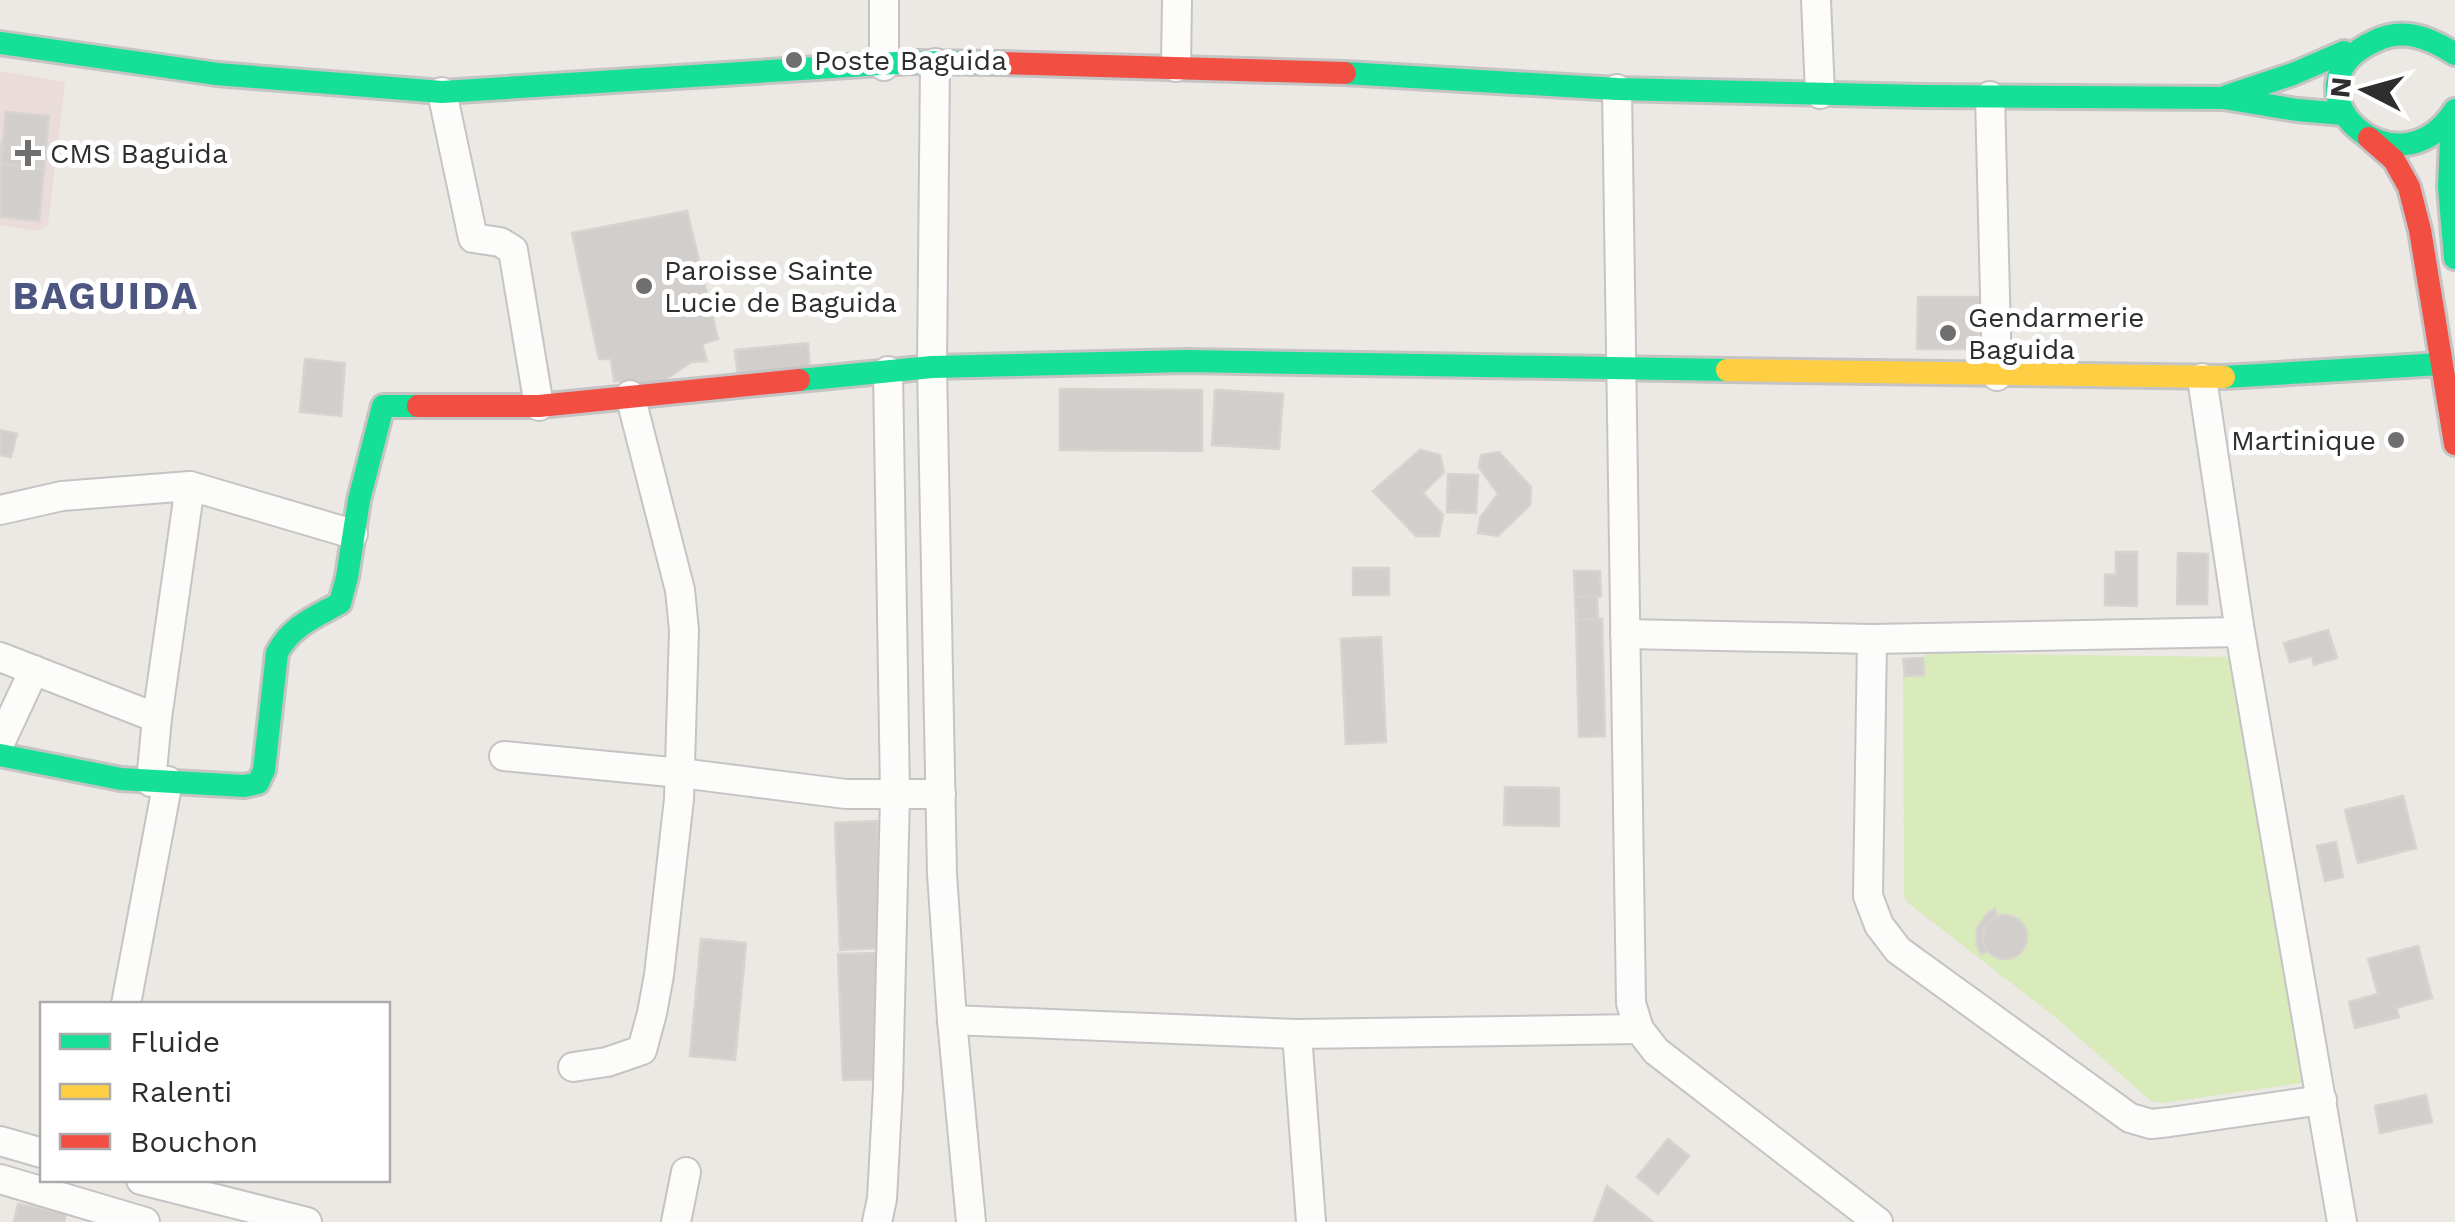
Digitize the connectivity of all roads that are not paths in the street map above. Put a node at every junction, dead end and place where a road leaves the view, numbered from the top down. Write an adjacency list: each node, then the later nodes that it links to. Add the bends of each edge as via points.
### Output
1 (884, 0): 8 (street)
2 (1177, 0): 9 (street)
3 (1816, 0): 12 (street)
4 (2347, 43): 5 (main road, via 2376,24 2410,15); 14 (main road, via 2293,74); 16 (main road, via 2336,83)
5 (2451, 43)
6 (0, 44): 11 (main road, via 218,74)
7 (935, 63): 8 (main road); 9 (main road); 20 (street)
8 (884, 66): 11 (main road)
9 (1176, 67): 10 (main road)
10 (1618, 89): 12 (main road); 21 (street)
11 (442, 92): 26 (street, via 473,238 513,250)
12 (1820, 94): 13 (main road)
13 (1990, 96): 14 (main road); 23 (street)
14 (2224, 98): 16 (main road)
15 (2453, 113): 17 (main road, via 2414,144); 18 (main road, via 2448,209)
16 (2344, 114): 17 (main road)
17 (2369, 138): 19 (main road, via 2410,186)
18 (2455, 258)
19 (2442, 364): 24 (main road); 27 (main road)
20 (932, 367): 21 (main road, via 1187,360); 22 (main road); 43 (street)
21 (1620, 369): 23 (main road); 32 (street)
22 (888, 371): 25 (main road); 42 (street)
23 (1997, 376): 24 (main road)
24 (2202, 378): 31 (street)
25 (630, 395): 26 (main road); 40 (street, via 680,590)
26 (539, 406): 30 (main road, via 383,406)
27 (2455, 444)
28 (190, 486): 29 (street, via 62,496); 30 (street); 36 (street)
29 (0, 510)
30 (353, 534): 41 (main road, via 340,603 294,628 276,653 258,783)
31 (2240, 632): 33 (street); 49 (street)
32 (1625, 634): 33 (street); 46 (street, via 1631,1003)
33 (1872, 639): 49 (street, via 1868,896 1898,950 2130,1118 2151,1124)
34 (0, 656): 35 (street)
35 (34, 670): 36 (street); 37 (street)
36 (157, 718): 41 (street)
37 (0, 744)
38 (0, 754): 41 (main road)
39 (504, 756): 40 (street)
40 (680, 773): 42 (street); 48 (street, via 659,975 642,1050)
41 (160, 782): 44 (street)
42 (895, 794): 43 (street); 58 (street)
43 (941, 794): 45 (street)
44 (126, 1002)
45 (952, 1020): 47 (street); 59 (street)
46 (1639, 1029): 47 (street); 61 (street, via 1656,1051)
47 (1297, 1034): 60 (street)
48 (573, 1067)
49 (2322, 1100): 62 (street)
50 (0, 1141): 51 (street)
51 (40, 1152)
52 (686, 1172): 57 (street)
53 (0, 1179): 55 (street)
54 (149, 1182): 56 (street)
55 (145, 1222)
56 (308, 1222)
57 (676, 1222)
58 (878, 1222)
59 (971, 1222)
60 (1310, 1222)
61 (1878, 1222)
62 (2342, 1222)

